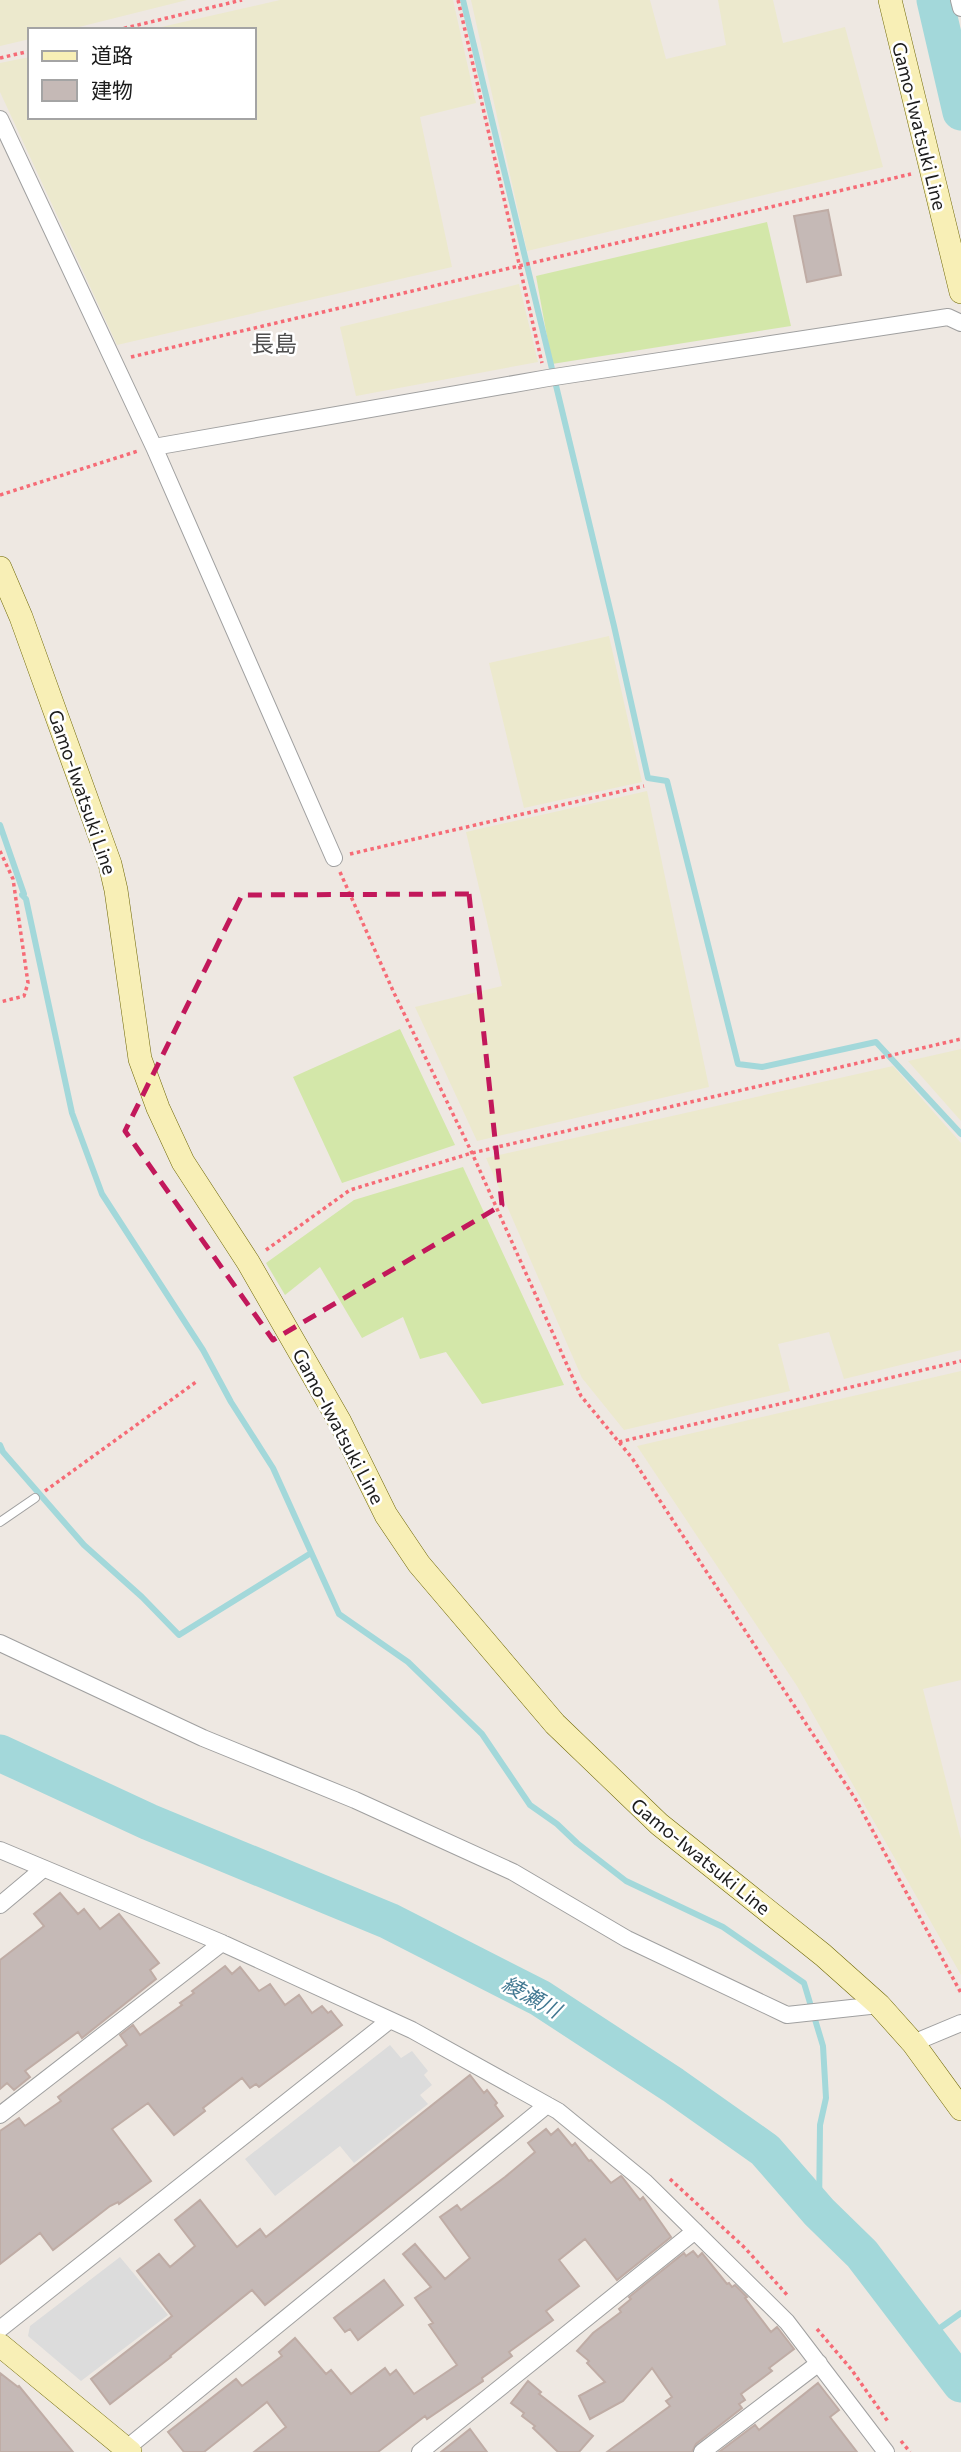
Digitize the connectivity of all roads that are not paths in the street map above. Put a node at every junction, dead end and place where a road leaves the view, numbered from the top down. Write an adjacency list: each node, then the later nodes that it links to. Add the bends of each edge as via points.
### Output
1 (890, 0): 5 (main road, Gamo-Iwatsuki Line)
2 (959, 0): 3 (street)
3 (961, 8)
4 (0, 119): 7 (street)
5 (961, 292)
6 (961, 323): 7 (street, via 948,317 566,375)
7 (154, 446): 9 (street)
8 (0, 568): 17 (main road, Gamo-Iwatsuki Line, via 110,864 140,1059 158,1108 183,1162 248,1262 340,1422 386,1514 419,1564 555,1724 621,1790)
9 (334, 858)
10 (35, 1498): 11 (lane)
11 (0, 1522)
12 (0, 1643): 17 (street, via 513,1872 627,1939 787,2015)
13 (0, 1850): 14 (street)
14 (43, 1869): 15 (street); 16 (street)
15 (0, 1905)
16 (222, 1943): 18 (street); 23 (street)
17 (879, 2005): 20 (main road, Gamo-Iwatsuki Line)
18 (390, 2020): 21 (street); 25 (street)
19 (961, 2023): 20 (street)
20 (913, 2042): 22 (main road, Gamo-Iwatsuki Line)
21 (547, 2105): 24 (street, via 645,2182); 28 (street)
22 (961, 2109)
23 (0, 2115)
24 (695, 2231): 27 (street, via 787,2322); 29 (street)
25 (0, 2329)
26 (0, 2345): 28 (main road)
27 (818, 2363): 30 (street); 31 (street)
28 (126, 2451)
29 (420, 2452)
30 (702, 2452)
31 (886, 2452)

